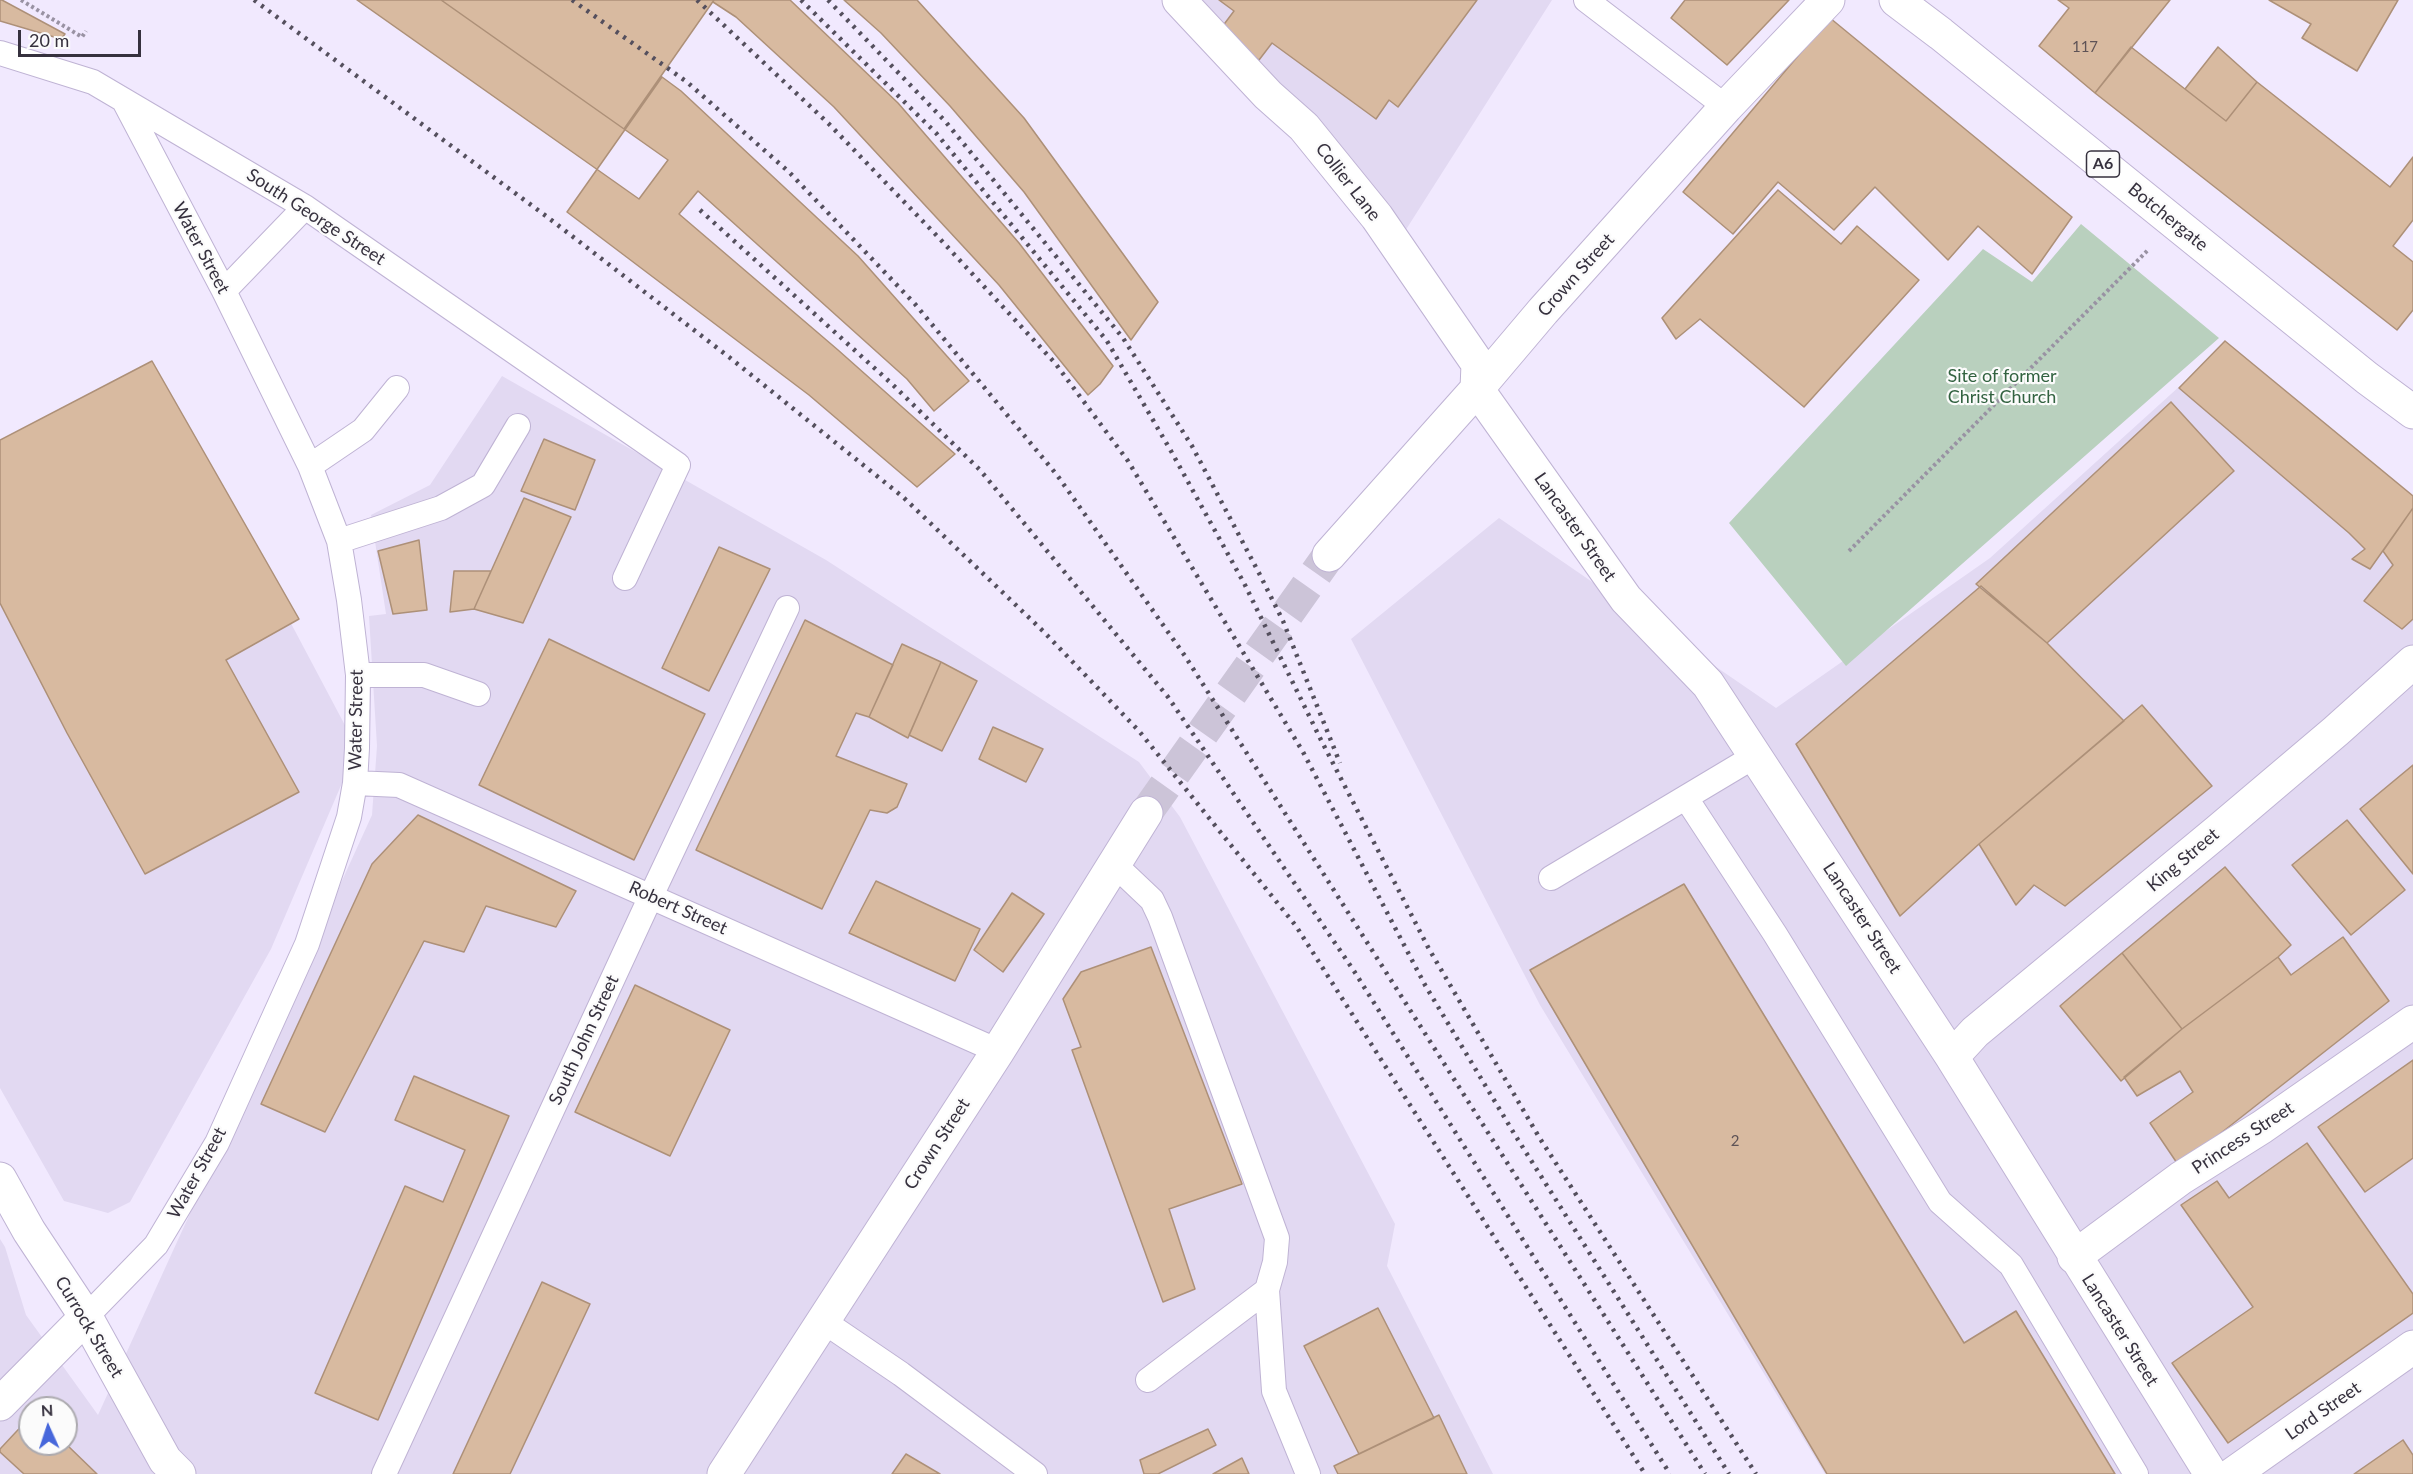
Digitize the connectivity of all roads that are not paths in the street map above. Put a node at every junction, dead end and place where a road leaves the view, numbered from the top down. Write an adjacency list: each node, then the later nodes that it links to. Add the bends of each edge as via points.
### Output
1 (1179, 0): 11 (street, Collier Lane, via 1268,95 1304,127 1371,209 1478,364)
2 (1586, 0): 7 (lane)
3 (1828, 0): 7 (street, Crown Street)
4 (1912, 5): 12 (street, Botchergate / A6, via 1941,34)
5 (0, 52): 6 (lane, South George Street, via 93,82)
6 (124, 101): 8 (lane, South George Street); 9 (lane, Water Street)
7 (1726, 107): 11 (street, Crown Street)
8 (305, 207): 9 (lane); 17 (lane, South George Street, via 678,465)
9 (224, 291): 14 (lane, Water Street)
10 (397, 388): 14 (lane, via 363,430)
11 (1477, 389): 16 (street, Crown Street); 22 (street, Lancaster Street, via 1626,599 1708,684)
12 (2413, 411)
13 (518, 426): 15 (lane, via 483,485 441,508)
14 (310, 466): 15 (lane, Water Street)
15 (339, 541): 20 (lane, Water Street)
16 (1329, 555)
17 (625, 578)
18 (788, 608): 28 (lane, South John Street)
19 (2413, 662): 31 (street, King Street, via 2218,831 1975,1032)
20 (358, 675): 21 (lane, via 424,675); 23 (lane, Water Street)
21 (478, 694)
22 (1755, 756): 24 (lane); 31 (street, Lancaster Street)
23 (355, 783): 28 (lane, Robert Street, via 399,785); 35 (lane, Water Street, via 349,817 307,944 217,1143 156,1245)
24 (1686, 798): 27 (lane); 45 (lane, via 1940,1202 2011,1265)
25 (1146, 813): 26 (street, Crown Street)
26 (1114, 864): 30 (street, Crown Street); 34 (lane, via 1152,900 1160,917 1276,1238 1275,1262)
27 (1551, 878)
28 (651, 896): 30 (lane, Robert Street); 41 (lane, South John Street)
29 (2413, 1022): 33 (street, Princess Street, via 2181,1178)
30 (998, 1051): 36 (street, Crown Street)
31 (1952, 1057): 33 (street, Lancaster Street)
32 (0, 1179): 35 (street, Currock Street)
33 (2074, 1257): 46 (street, Lancaster Street)
34 (1267, 1290): 38 (lane); 44 (lane, via 1274,1391)
35 (86, 1317): 39 (street); 40 (street, Currock Street, via 165,1460)
36 (823, 1321): 42 (street, Crown Street); 43 (lane)
37 (2413, 1347): 47 (street, Lord Street)
38 (1148, 1380)
39 (0, 1404)
40 (179, 1474)
41 (384, 1474)
42 (724, 1474)
43 (1035, 1474)
44 (1308, 1474)
45 (2136, 1474)
46 (2211, 1474)
47 (2233, 1474)

